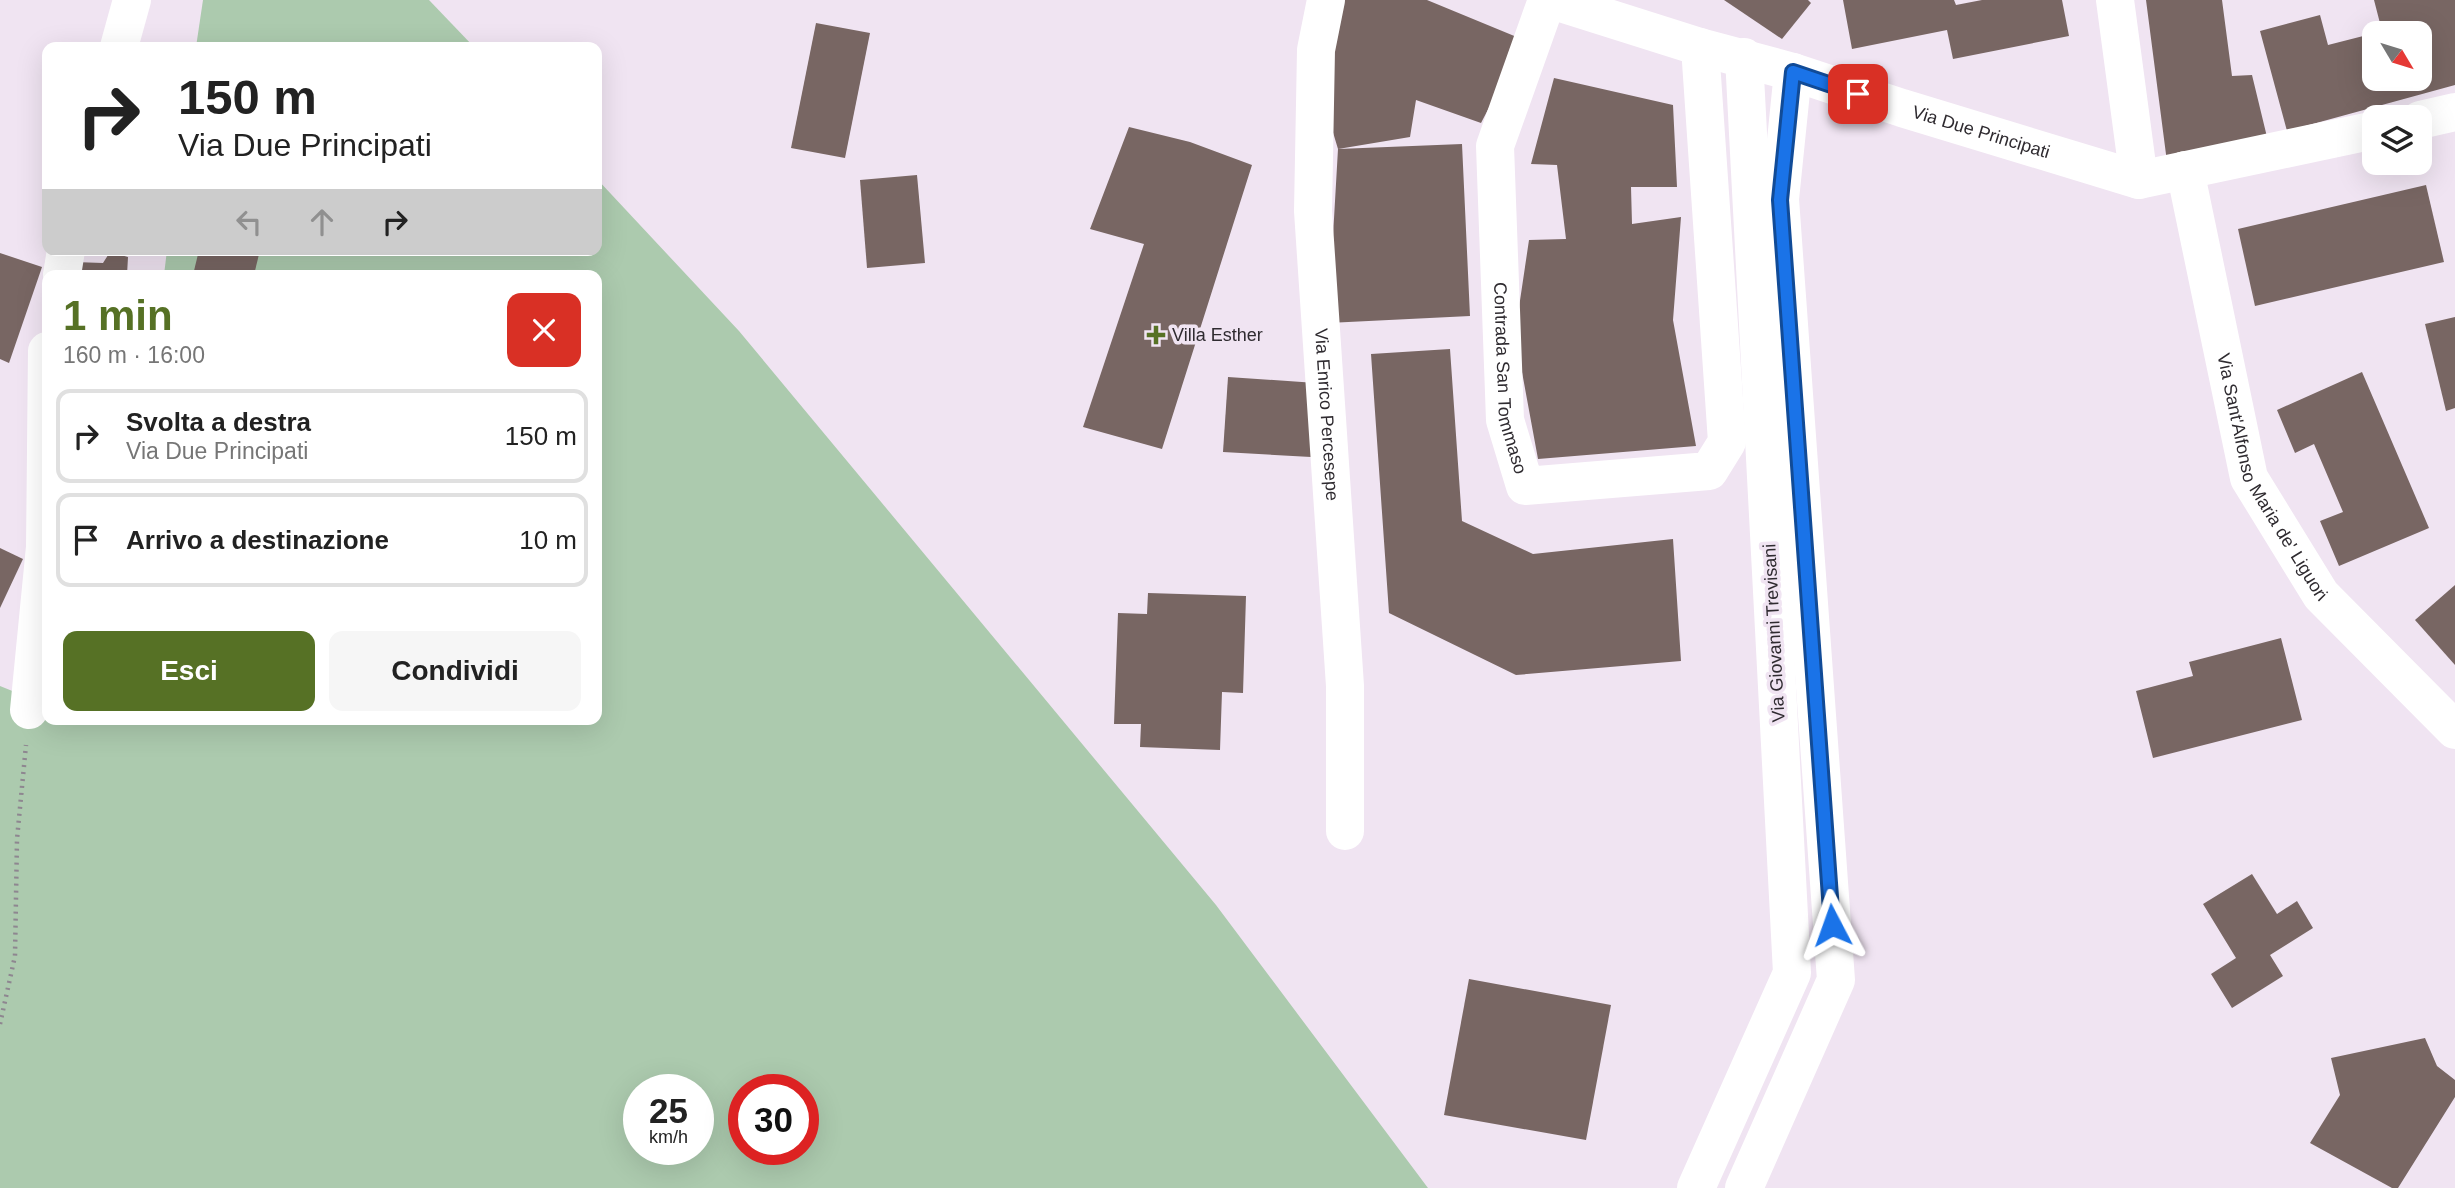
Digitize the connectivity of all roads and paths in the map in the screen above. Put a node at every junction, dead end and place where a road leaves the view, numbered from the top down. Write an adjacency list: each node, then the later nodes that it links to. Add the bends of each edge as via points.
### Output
1 (132, 0): 5 (street)
2 (1326, 0): 17 (street, Via Enrico Percesepe, via 1315,50 1313,211 1345,686)
3 (1549, 0): 6 (street, Via Due Principati); 6 (street, Contrada San Tommaso, via 1495,146 1505,420 1525,486 1709,471 1727,442)
4 (2115, 0): 13 (street)
5 (120, 42)
6 (1700, 47): 7 (street, Via Due Principati)
7 (1744, 57): 8 (street, Via Due Principati); 19 (street, Via Giovanni Trevisani, via 1792,973)
8 (1793, 72): 13 (street, Via Due Principati); 20 (street, Via Giovanni Trevisani, via 1780,200 1836,980)
9 (2455, 112): 10 (street)
10 (2432, 117)
11 (2362, 133): 12 (street, Via Due Principati)
12 (2185, 170): 13 (street, Via Due Principati); 16 (street, Via Sant'Alfonso Maria de' Liguori, via 2249,478 2321,595)
13 (2139, 180)
14 (42, 588): 15 (street)
15 (30, 710): 18 (path, via 17,839 15,956)
16 (2455, 730)
17 (1345, 831)
18 (0, 1024)
19 (1696, 1188)
20 (1744, 1188)

